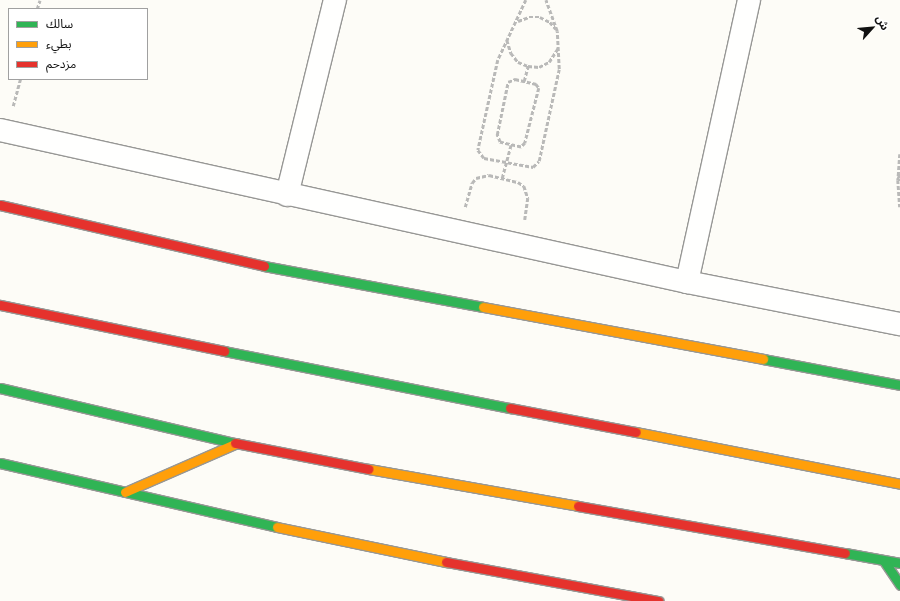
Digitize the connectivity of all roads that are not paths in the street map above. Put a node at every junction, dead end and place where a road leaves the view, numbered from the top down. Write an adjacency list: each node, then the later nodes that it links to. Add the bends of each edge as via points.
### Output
1 (335, 0): 4 (street)
2 (749, 0): 6 (street)
3 (0, 130): 4 (street)
4 (287, 195): 6 (street)
5 (0, 204): 9 (main road, via 264,266)
6 (687, 282): 8 (street)
7 (0, 304): 13 (main road, via 330,373)
8 (900, 324)
9 (900, 386)
10 (0, 388): 11 (main road)
11 (237, 444): 14 (main road); 15 (main road)
12 (0, 462): 14 (main road)
13 (900, 484)
14 (125, 492): 18 (main road, via 256,523 508,574)
15 (884, 561): 16 (main road); 17 (main road)
16 (900, 563)
17 (900, 585)
18 (658, 601)

